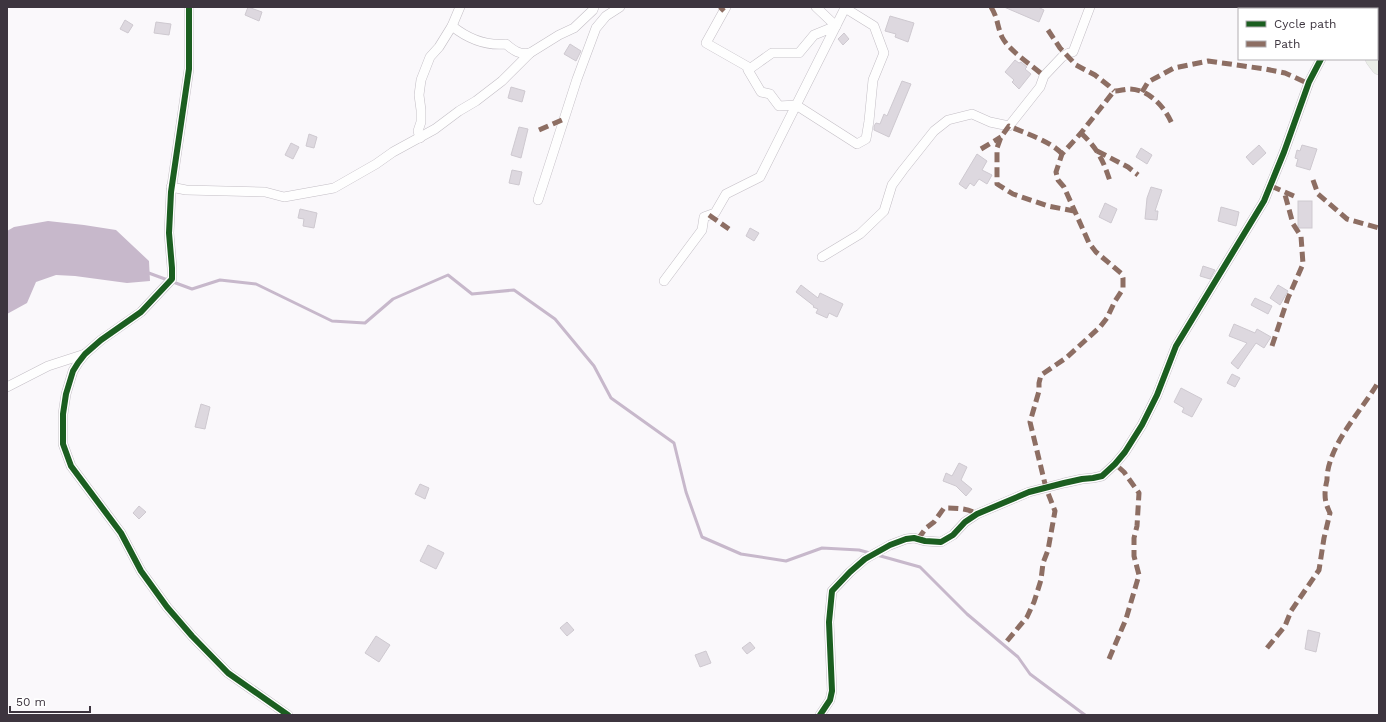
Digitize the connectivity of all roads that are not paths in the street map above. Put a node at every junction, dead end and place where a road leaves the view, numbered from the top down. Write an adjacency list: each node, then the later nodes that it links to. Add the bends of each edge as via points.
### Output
1 (189, 7): 16 (street, via 189,69)
2 (460, 7): 9 (street)
3 (594, 7): 11 (street, via 574,28)
4 (620, 7): 17 (street, via 606,16 596,28 577,78)
5 (726, 7): 13 (street, via 706,43)
6 (816, 7): 10 (street)
7 (845, 7): 10 (street); 14 (street, via 874,26 884,53 873,80 866,139 857,144)
8 (1090, 7): 18 (street, via 1073,52 1062,57 1044,76 1040,87 1009,126 990,122 972,114 948,120 934,131 892,186 884,211 860,234)
9 (452, 26): 11 (street, via 474,40 496,45 506,44 515,52); 15 (street, via 430,57 421,80 419,96 422,110 418,131)
10 (836, 26): 13 (street, via 814,35 799,53 772,54); 14 (street)
11 (530, 53): 15 (street, via 491,90)
12 (1320, 60): 23 (street, via 1309,82 1264,201 1176,346 1157,395 1126,452 1102,476 1029,492 977,514 941,542 906,538 865,559 832,591 829,622 832,691 830,700)
13 (750, 68): 14 (street, via 748,70 761,92 770,94 779,106)
14 (796, 105): 19 (street, via 760,177 726,194 715,213 704,217 702,230)
15 (420, 138): 16 (street, via 334,188 284,197 265,192 186,190)
16 (171, 187): 20 (street, via 169,233 172,279 141,312)
17 (538, 200)
18 (822, 257)
19 (664, 281)
20 (85, 354): 21 (street, via 48,366); 22 (street, via 73,371 63,414 63,444 71,466 122,533 141,571 192,636 228,673)
21 (7, 388)
22 (288, 715)
23 (820, 715)

